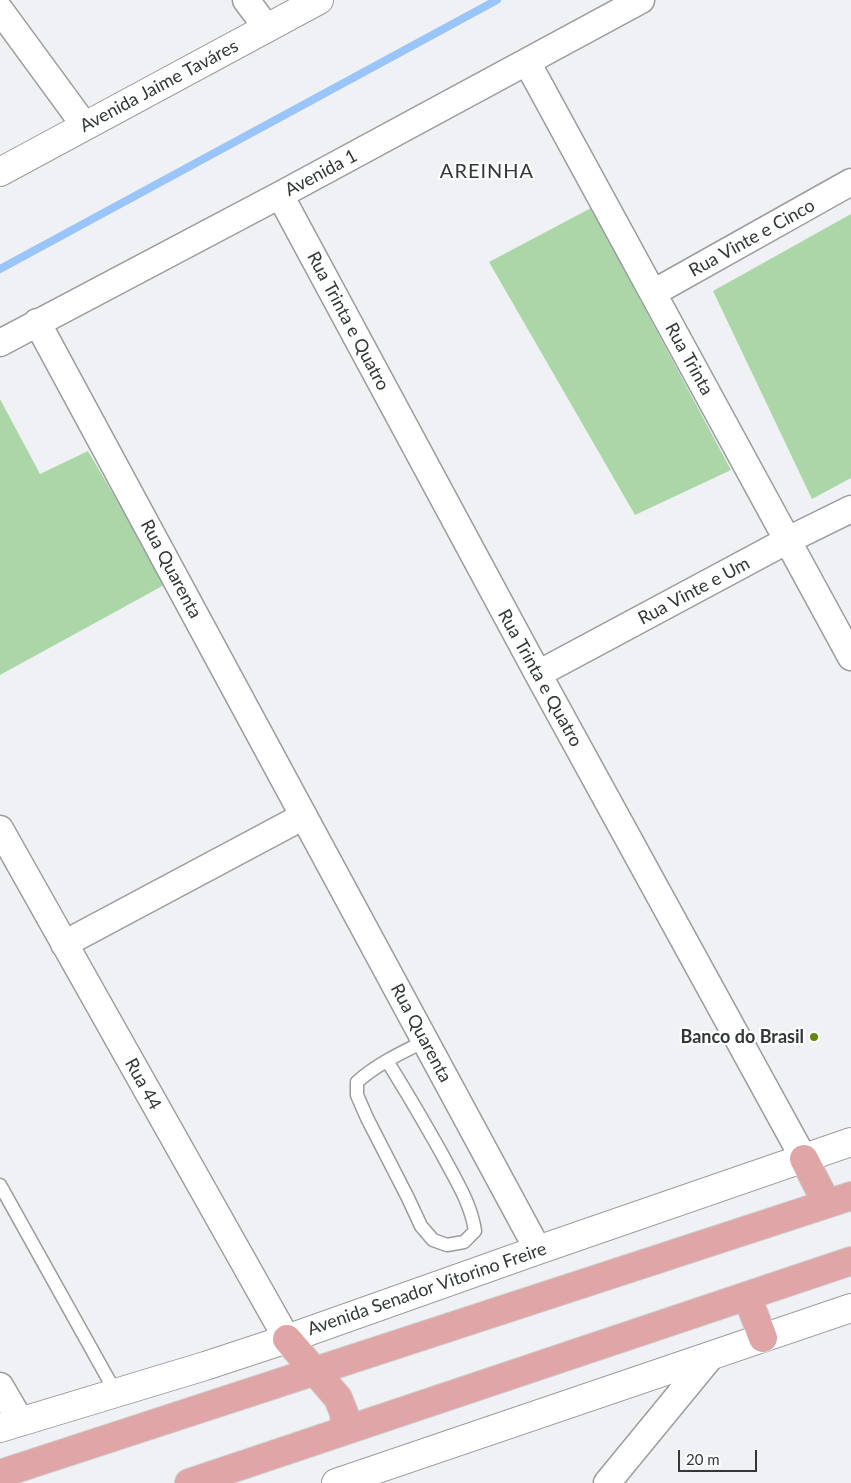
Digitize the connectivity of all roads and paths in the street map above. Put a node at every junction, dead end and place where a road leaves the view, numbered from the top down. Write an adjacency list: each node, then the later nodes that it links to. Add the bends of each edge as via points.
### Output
1 (246, 0): 5 (street)
2 (319, 0): 5 (street, Avenida Jaime Taváres)
3 (641, 0): 6 (street, Avenida 1)
4 (0, 10): 7 (street)
5 (267, 28): 7 (street, Avenida Jaime Taváres)
6 (527, 62): 10 (street, Avenida 1); 11 (street, Rua Trinta)
7 (85, 126): 8 (street, Avenida Jaime Taváres)
8 (0, 172)
9 (851, 182): 11 (street, Rua Vinte e Cinco)
10 (280, 195): 12 (street, Avenida 1); 17 (street, Rua Trinta e Quatro)
11 (653, 293): 15 (street, Rua Trinta)
12 (38, 322): 13 (street, Avenida 1); 18 (street, Rua Quarenta)
13 (0, 343)
14 (851, 509): 15 (street, Rua Vinte e Um)
15 (788, 540): 16 (street, Rua Trinta); 17 (street, Rua Vinte e Um)
16 (851, 657)
17 (538, 674): 24 (street, Rua Trinta e Quatro)
18 (304, 816): 20 (street); 21 (street, Rua Quarenta)
19 (0, 829): 20 (street, Rua 44)
20 (64, 944): 32 (street, Rua 44)
21 (425, 1041): 22 (lane); 27 (street, Rua Quarenta)
22 (387, 1060): 22 (lane, via 357,1082 357,1095 421,1226 433,1240 447,1245 464,1242 475,1232 473,1217 462,1190)
23 (851, 1142): 24 (street, Avenida Senador Vitorino Freire)
24 (804, 1159): 26 (main road); 27 (street, Avenida Senador Vitorino Freire)
25 (0, 1186): 36 (lane)
26 (839, 1200): 34 (main road)
27 (538, 1250): 32 (street, Avenida Senador Vitorino Freire)
28 (851, 1261): 29 (main road)
29 (748, 1296): 31 (main road); 38 (main road)
30 (851, 1308): 31 (street)
31 (763, 1338): 33 (street)
32 (287, 1339): 34 (main road); 36 (street, Avenida Senador Vitorino Freire)
33 (712, 1355): 41 (street); 42 (street)
34 (314, 1371): 38 (main road, via 342,1405); 39 (main road)
35 (0, 1386): 37 (street)
36 (116, 1393): 37 (street, Avenida Senador Vitorino Freire)
37 (10, 1425)
38 (344, 1430): 40 (main road)
39 (0, 1474)
40 (204, 1481)
41 (336, 1483)
42 (607, 1483)

